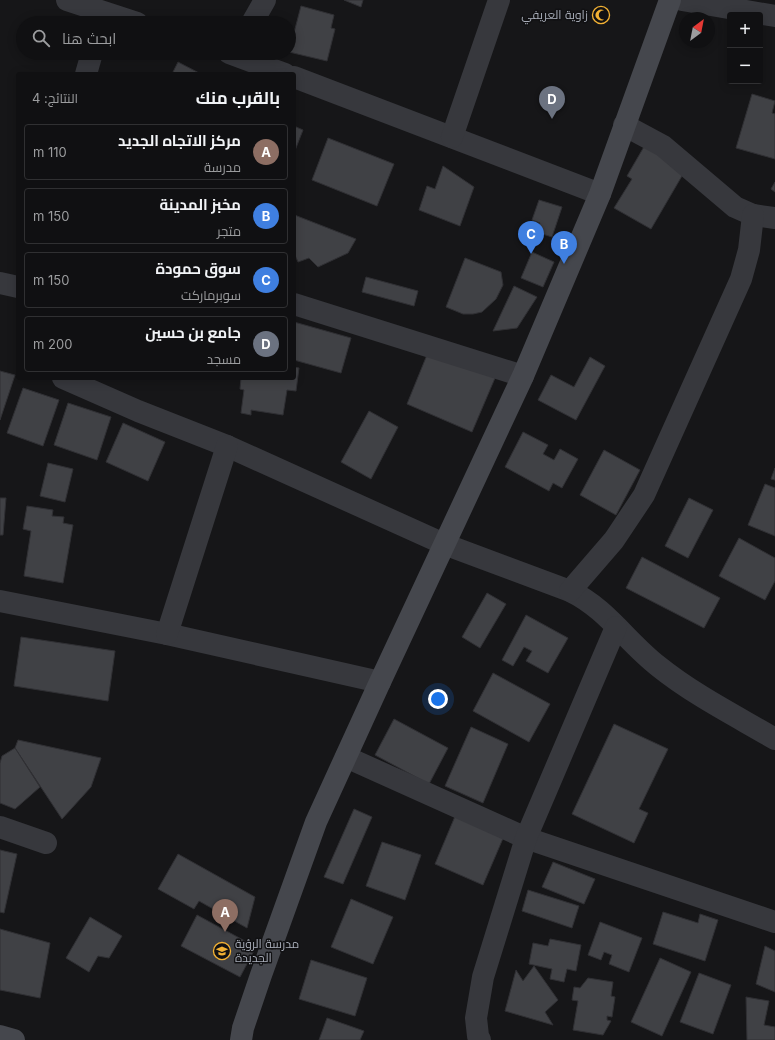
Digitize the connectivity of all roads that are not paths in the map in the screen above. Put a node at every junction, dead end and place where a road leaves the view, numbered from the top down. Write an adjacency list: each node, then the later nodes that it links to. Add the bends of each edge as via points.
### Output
1 (67, 0): 6 (street)
2 (265, 0): 7 (street)
3 (499, 0): 15 (street)
4 (670, 0): 14 (street)
5 (682, 0): 8 (street)
6 (98, 16)
7 (256, 16)
8 (775, 16)
9 (90, 60): 11 (street)
10 (249, 60): 12 (street)
11 (87, 72)
12 (280, 72)
13 (296, 78): 15 (street)
14 (624, 125): 16 (street); 17 (street, via 664,146 735,207)
15 (452, 137): 16 (street)
16 (600, 194): 22 (street)
17 (753, 215): 18 (street); 26 (street, via 749,250 741,279 644,495 614,540)
18 (775, 218)
19 (0, 283): 20 (street)
20 (16, 286)
21 (296, 305): 22 (street)
22 (523, 376): 25 (street)
23 (68, 380): 24 (street)
24 (227, 446): 25 (street); 29 (street)
25 (444, 544): 26 (street); 30 (street)
26 (570, 591): 28 (street, via 601,610)
27 (0, 601): 29 (street)
28 (616, 627): 31 (street, via 658,666 712,703); 34 (street)
29 (167, 634): 30 (street)
30 (380, 682): 32 (street)
31 (775, 739)
32 (346, 757): 34 (street); 38 (street, via 316,822)
33 (0, 827): 35 (street)
34 (526, 838): 36 (street); 40 (street, via 483,977 476,1018)
35 (46, 843)
36 (775, 922)
37 (0, 1036): 39 (street)
38 (240, 1036)
39 (14, 1040)
40 (480, 1040)

